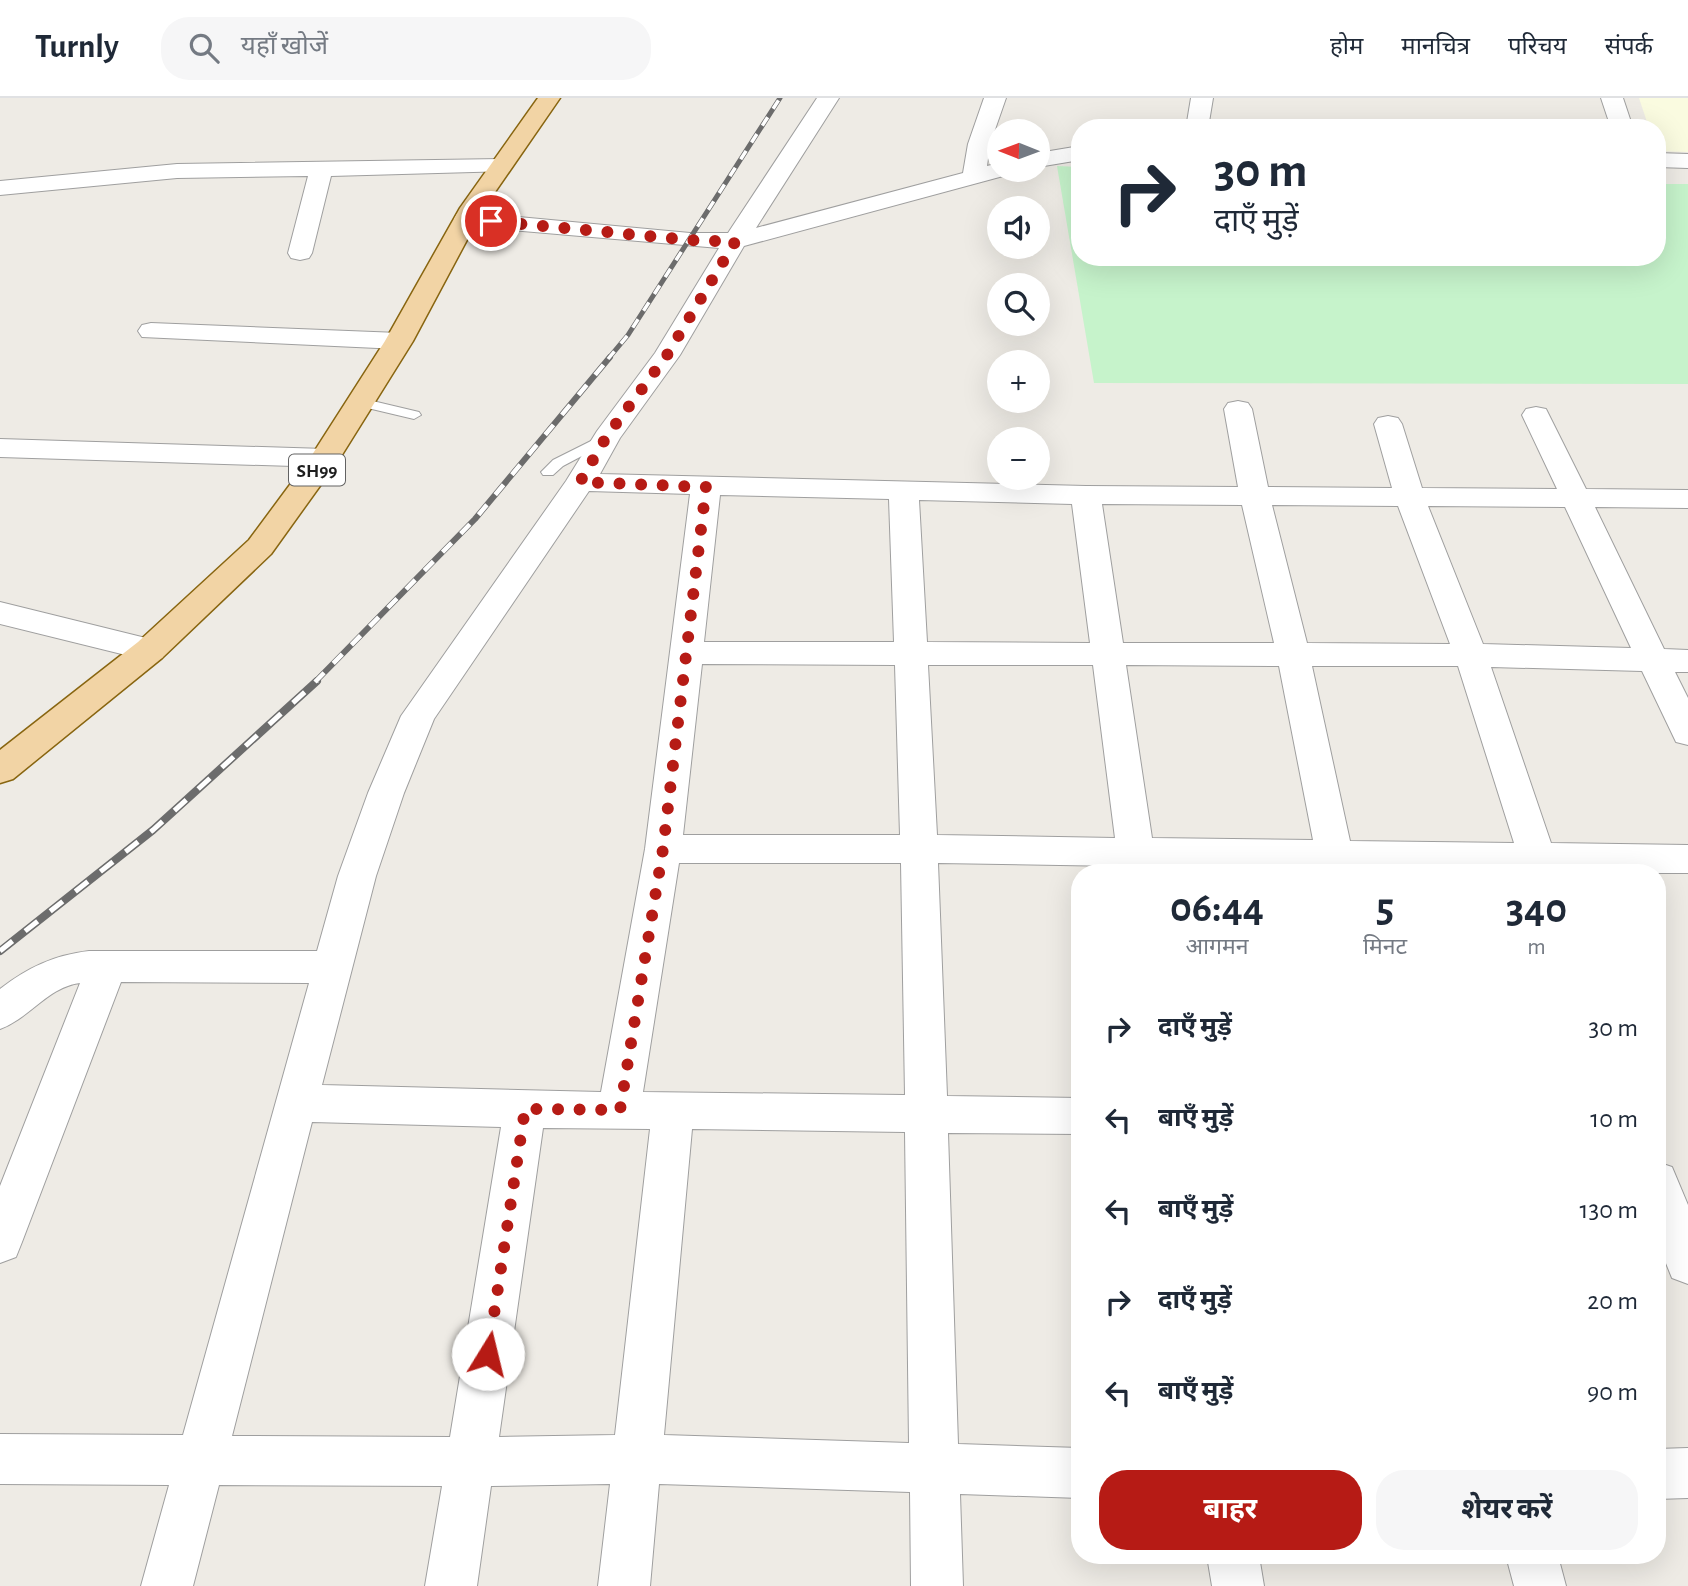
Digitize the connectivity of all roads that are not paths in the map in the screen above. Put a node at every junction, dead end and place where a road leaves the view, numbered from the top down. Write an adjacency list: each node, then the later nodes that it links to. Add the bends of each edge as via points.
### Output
1 (549, 98): 12 (main road, SH99)
2 (828, 98): 18 (street)
3 (995, 98): 15 (street)
4 (1202, 98): 6 (street)
5 (1612, 98): 7 (street)
6 (1198, 119)
7 (1619, 119)
8 (1071, 154): 9 (street)
9 (1050, 158)
10 (1666, 160): 11 (street)
11 (1688, 161)
12 (501, 166): 13 (street); 17 (main road, SH99)
13 (322, 167): 16 (street, via 177,170); 19 (street)
14 (987, 173): 15 (street)
15 (974, 176): 18 (street)
16 (0, 188)
17 (466, 219): 18 (street); 21 (main road, SH99)
18 (735, 242): 29 (street, via 667,355 607,436)
19 (300, 253)
20 (151, 331): 21 (street)
21 (399, 341): 22 (main road, SH99)
22 (360, 402): 24 (lane); 28 (main road, SH99)
23 (1238, 409): 33 (street)
24 (414, 415)
25 (1536, 415): 35 (street)
26 (1388, 424): 34 (street)
27 (0, 448): 28 (street)
28 (325, 458): 38 (main road, SH99, via 260,547)
29 (564, 477): 30 (street); 55 (street, via 418,716 373,828)
30 (706, 487): 31 (street); 39 (street)
31 (904, 491): 32 (street); 41 (street)
32 (1086, 495): 33 (street); 40 (street)
33 (1255, 496): 34 (street); 42 (street)
34 (1410, 498): 35 (street); 43 (street)
35 (1576, 499): 36 (street); 44 (street)
36 (1688, 499)
37 (0, 613): 38 (street)
38 (150, 650): 47 (main road, SH99)
39 (686, 653): 41 (street); 48 (street)
40 (1106, 653): 41 (street); 42 (street); 51 (street)
41 (911, 654): 49 (street)
42 (1293, 655): 43 (street); 52 (street)
43 (1471, 655): 44 (street); 53 (street)
44 (1652, 660): 45 (street); 46 (street)
45 (1688, 661)
46 (1688, 733)
47 (0, 770)
48 (663, 849): 49 (street); 59 (street)
49 (919, 849): 51 (street); 61 (street)
50 (1688, 859): 53 (street)
51 (1137, 864): 52 (street)
52 (1336, 864): 53 (street)
53 (1539, 864)
54 (107, 966): 55 (street); 56 (street, via 57,971); 64 (street)
55 (333, 967): 57 (street)
56 (0, 1012)
57 (296, 1103): 58 (street); 66 (street)
58 (525, 1109): 59 (street); 69 (street)
59 (620, 1110): 60 (street)
60 (673, 1110): 61 (street); 67 (street)
61 (926, 1112): 62 (street); 70 (street)
62 (1071, 1116)
63 (1666, 1205): 65 (street)
64 (0, 1242)
65 (1688, 1263)
66 (201, 1459): 68 (street); 69 (street); 76 (street)
67 (636, 1459): 69 (street); 70 (street); 78 (street)
68 (0, 1460)
69 (471, 1462): 77 (street)
70 (934, 1469): 72 (street); 79 (street)
71 (1688, 1473): 73 (street)
72 (1071, 1474)
73 (1666, 1474)
74 (1234, 1564): 80 (street)
75 (1534, 1564): 81 (street)
76 (167, 1586)
77 (451, 1586)
78 (624, 1586)
79 (937, 1586)
80 (1238, 1586)
81 (1541, 1586)

